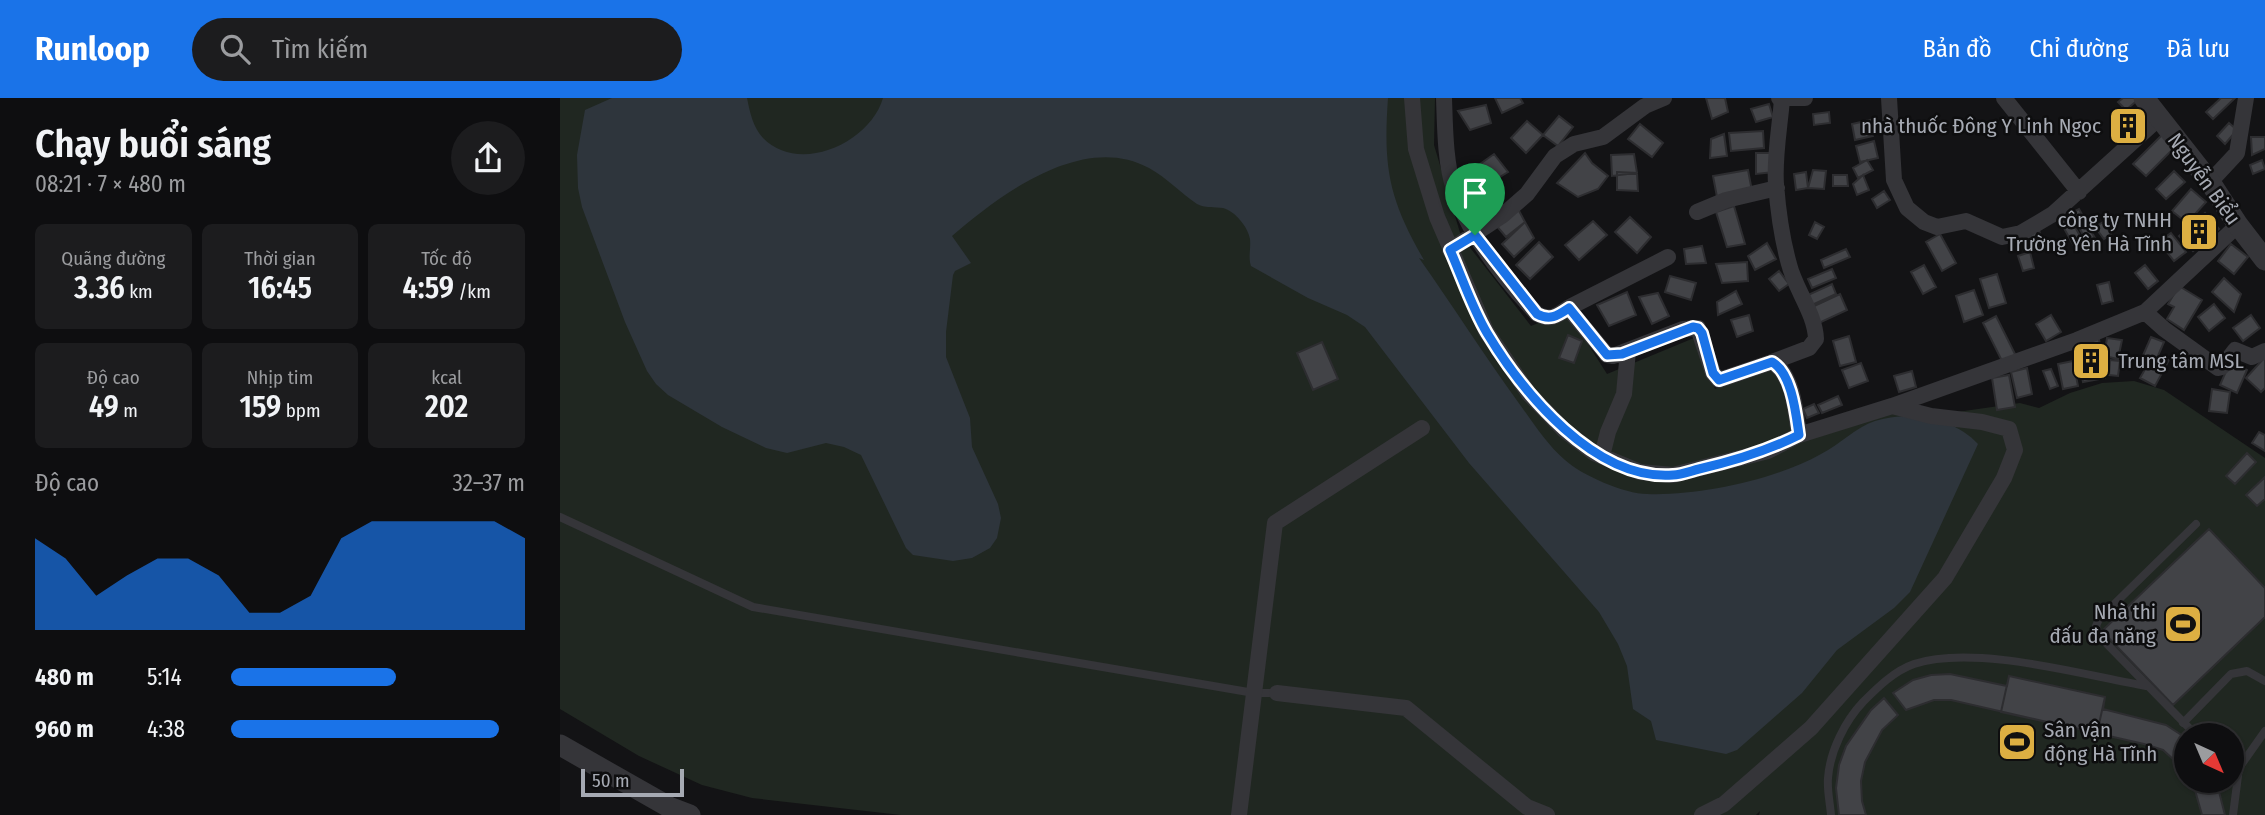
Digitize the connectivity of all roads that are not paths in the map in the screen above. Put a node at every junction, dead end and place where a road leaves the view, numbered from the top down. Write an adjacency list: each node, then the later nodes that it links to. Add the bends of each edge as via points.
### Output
1 (1412, 98): 17 (street, via 1416,149)
2 (1444, 98): 16 (street, via 1452,186)
3 (1664, 98): 16 (street, via 1603,137 1574,144 1555,156 1527,194)
4 (1780, 98): 5 (street); 12 (street)
5 (1805, 98)
6 (1889, 98): 13 (street, via 1894,180 1907,208 1924,222 1937,227 1966,221 2002,237 2021,233)
7 (2004, 98): 13 (street)
8 (2144, 98): 10 (street, Nguyễn Biểu)
9 (2246, 98): 11 (street, via 2237,153)
10 (2159, 118): 11 (street, Nguyễn Biểu); 13 (street)
11 (2210, 182): 15 (street, Nguyễn Biểu)
12 (1777, 188): 14 (street); 24 (street, via 1789,264 1816,339 1808,348)
13 (2079, 192)
14 (1697, 212)
15 (2238, 225): 19 (street, Nguyễn Biểu); 21 (street)
16 (1475, 235): 17 (street); 20 (street, via 1537,314 1556,316)
17 (1450, 250): 28 (street, via 1486,331 1529,394 1564,430)
18 (1668, 257): 20 (street)
19 (2265, 260)
20 (1569, 308): 22 (street, via 1607,355)
21 (2145, 312): 23 (street, via 2218,368 2235,350 2252,357); 25 (street)
22 (1628, 351): 24 (street, via 1693,327 1702,333 1719,380); 28 (street, via 1624,394)
23 (2265, 351)
24 (1772, 362): 27 (street, via 1784,373)
25 (1892, 407): 27 (street); 43 (street, via 2009,429 2015,450 2004,478 1945,578 1928,598 1811,728 1724,804)
26 (1422, 428): 33 (street, via 1275,523)
27 (1799, 435): 28 (street, via 1768,451 1673,475 1640,472)
28 (1602, 456)
29 (560, 517): 33 (lane, via 753,607)
30 (2196, 524): 32 (lane, via 2096,626 2100,637)
31 (2265, 681): 35 (lane, via 2247,671 2231,674)
32 (2146, 686): 35 (lane); 44 (lane, via 2004,660 1960,657 1914,664 1884,680 1853,712 1834,748 1828,778)
33 (1254, 693): 34 (lane); 41 (street)
34 (1277, 693): 42 (street, via 1406,708 1527,807)
35 (2183, 723)
36 (2265, 731): 38 (lane)
37 (560, 745): 40 (street)
38 (2244, 756)
39 (2234, 793): 45 (lane)
40 (690, 815)
41 (1239, 815)
42 (1547, 815)
43 (1702, 815)
44 (1831, 815)
45 (2233, 815)

